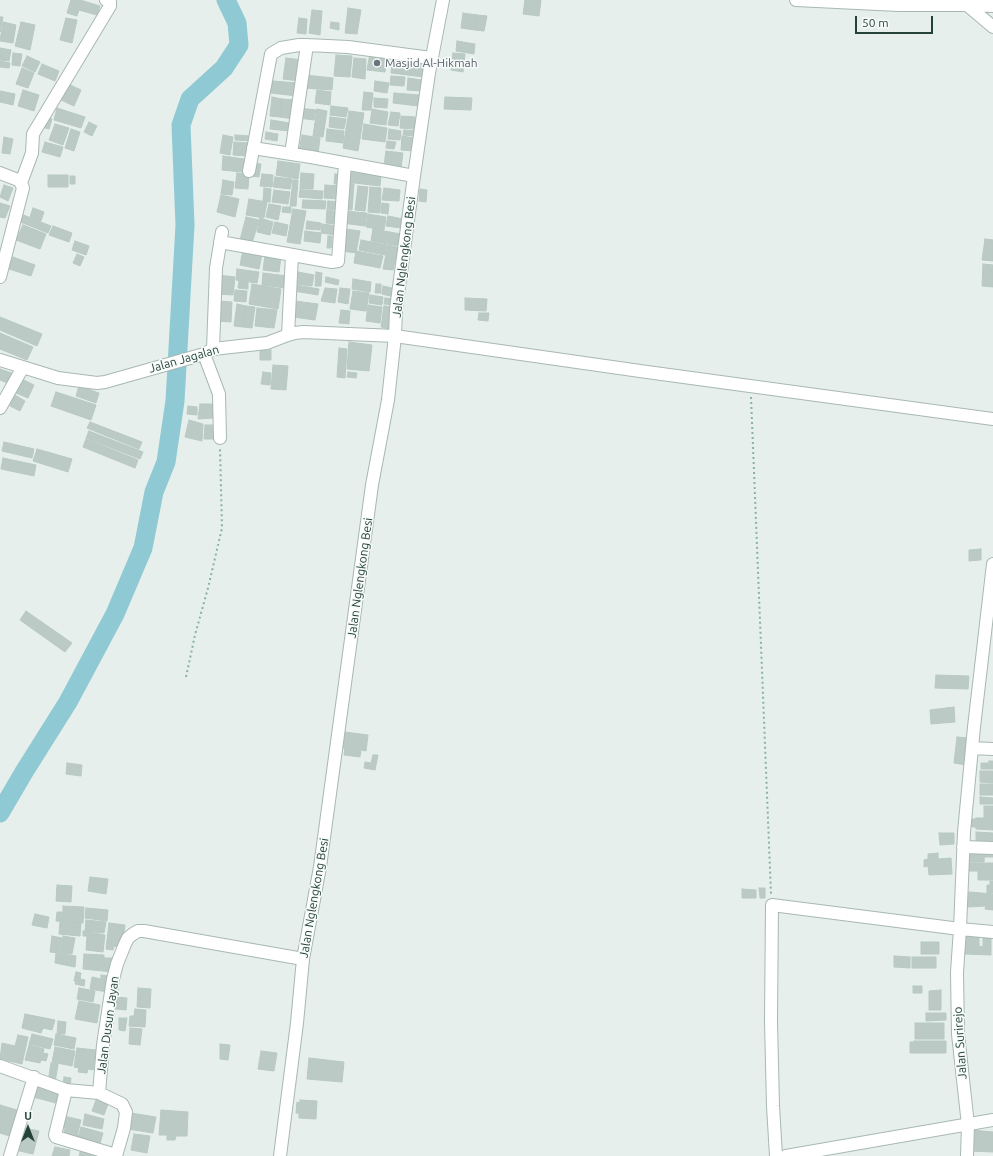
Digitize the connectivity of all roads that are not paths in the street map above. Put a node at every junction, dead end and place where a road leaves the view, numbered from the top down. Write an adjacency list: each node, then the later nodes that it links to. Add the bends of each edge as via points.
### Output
1 (106, 0): 15 (street, via 110,2 110,6 33,134 32,153)
2 (443, 0): 8 (street, Jalan Nglengkong Besi)
3 (796, 0): 4 (street, via 898,5)
4 (967, 5): 5 (street); 6 (street)
5 (993, 6)
6 (993, 27)
7 (307, 45): 8 (street, via 348,47); 9 (street, via 281,48 271,54); 10 (street)
8 (431, 58): 14 (street, Jalan Nglengkong Besi)
9 (253, 148): 10 (street); 12 (street)
10 (291, 154): 11 (street)
11 (346, 164): 14 (street); 16 (street, via 338,261)
12 (249, 171)
13 (0, 173): 15 (street)
14 (414, 176): 19 (street, Jalan Nglengkong Besi, via 396,309)
15 (21, 182): 17 (street, via 23,188)
16 (292, 255): 18 (street); 20 (street, via 221,237)
17 (0, 277)
18 (288, 335): 19 (street, Jalan Jagalan, via 303,332); 20 (street, Jalan Jagalan, via 267,343)
19 (395, 336): 24 (street, Jalan Jagalan); 33 (street, Jalan Nglengkong Besi, via 388,400 372,485 320,867)
20 (208, 352): 22 (street, Jalan Jagalan, via 97,383 58,378); 25 (street, via 219,394)
21 (0, 360): 22 (street, Jalan Jagalan)
22 (23, 367): 23 (street)
23 (0, 408)
24 (993, 419)
25 (220, 438)
26 (993, 564): 27 (street, Jalan Surirejo)
27 (972, 748): 28 (street); 29 (street, Jalan Surirejo)
28 (993, 749)
29 (963, 847): 30 (street); 31 (street, Jalan Surirejo)
30 (993, 848)
31 (960, 929): 32 (street); 39 (street, Jalan Surirejo, via 957,972 958,1034); 43 (street, via 772,905 771,1021)
32 (993, 932)
33 (303, 959): 37 (street, Jalan Dusun Jayan, via 144,931 133,934 125,944 113,979 103,1045); 42 (street, Jalan Nglengkong Besi)
34 (0, 1066): 35 (street)
35 (34, 1077): 36 (street); 41 (street)
36 (66, 1090): 37 (street); 40 (street, via 56,1137)
37 (100, 1093): 40 (street, via 122,1104 126,1112)
38 (993, 1120): 39 (street)
39 (968, 1125): 44 (street); 45 (street, Jalan Surirejo)
40 (116, 1155)
41 (10, 1156)
42 (280, 1156)
43 (776, 1156)
44 (786, 1156)
45 (967, 1156)

